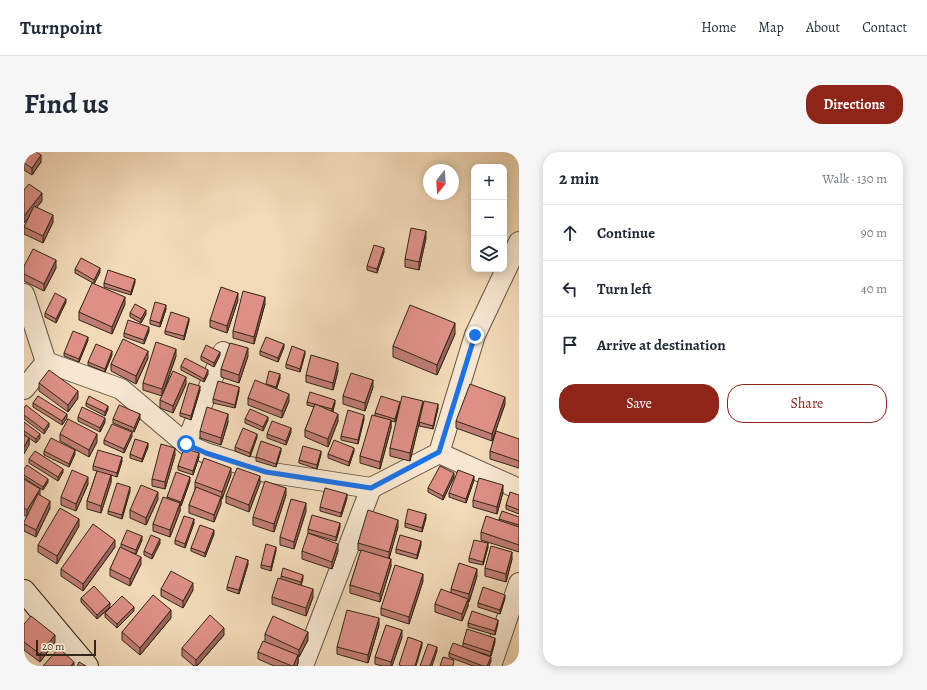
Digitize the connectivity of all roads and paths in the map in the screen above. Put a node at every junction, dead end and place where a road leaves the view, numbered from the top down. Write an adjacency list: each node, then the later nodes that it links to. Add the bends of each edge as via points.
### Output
1 (519, 242): 7 (street, via 475,335)
2 (24, 294): 4 (street)
3 (223, 352): 6 (street)
4 (46, 362): 5 (street); 6 (street, via 121,389)
5 (24, 389)
6 (186, 444): 8 (street, via 266,472)
7 (439, 452): 8 (street); 9 (street)
8 (371, 488): 13 (street)
9 (519, 489)
10 (519, 583): 14 (street)
11 (24, 592): 12 (main road)
12 (87, 666)
13 (302, 666)
14 (491, 666)

